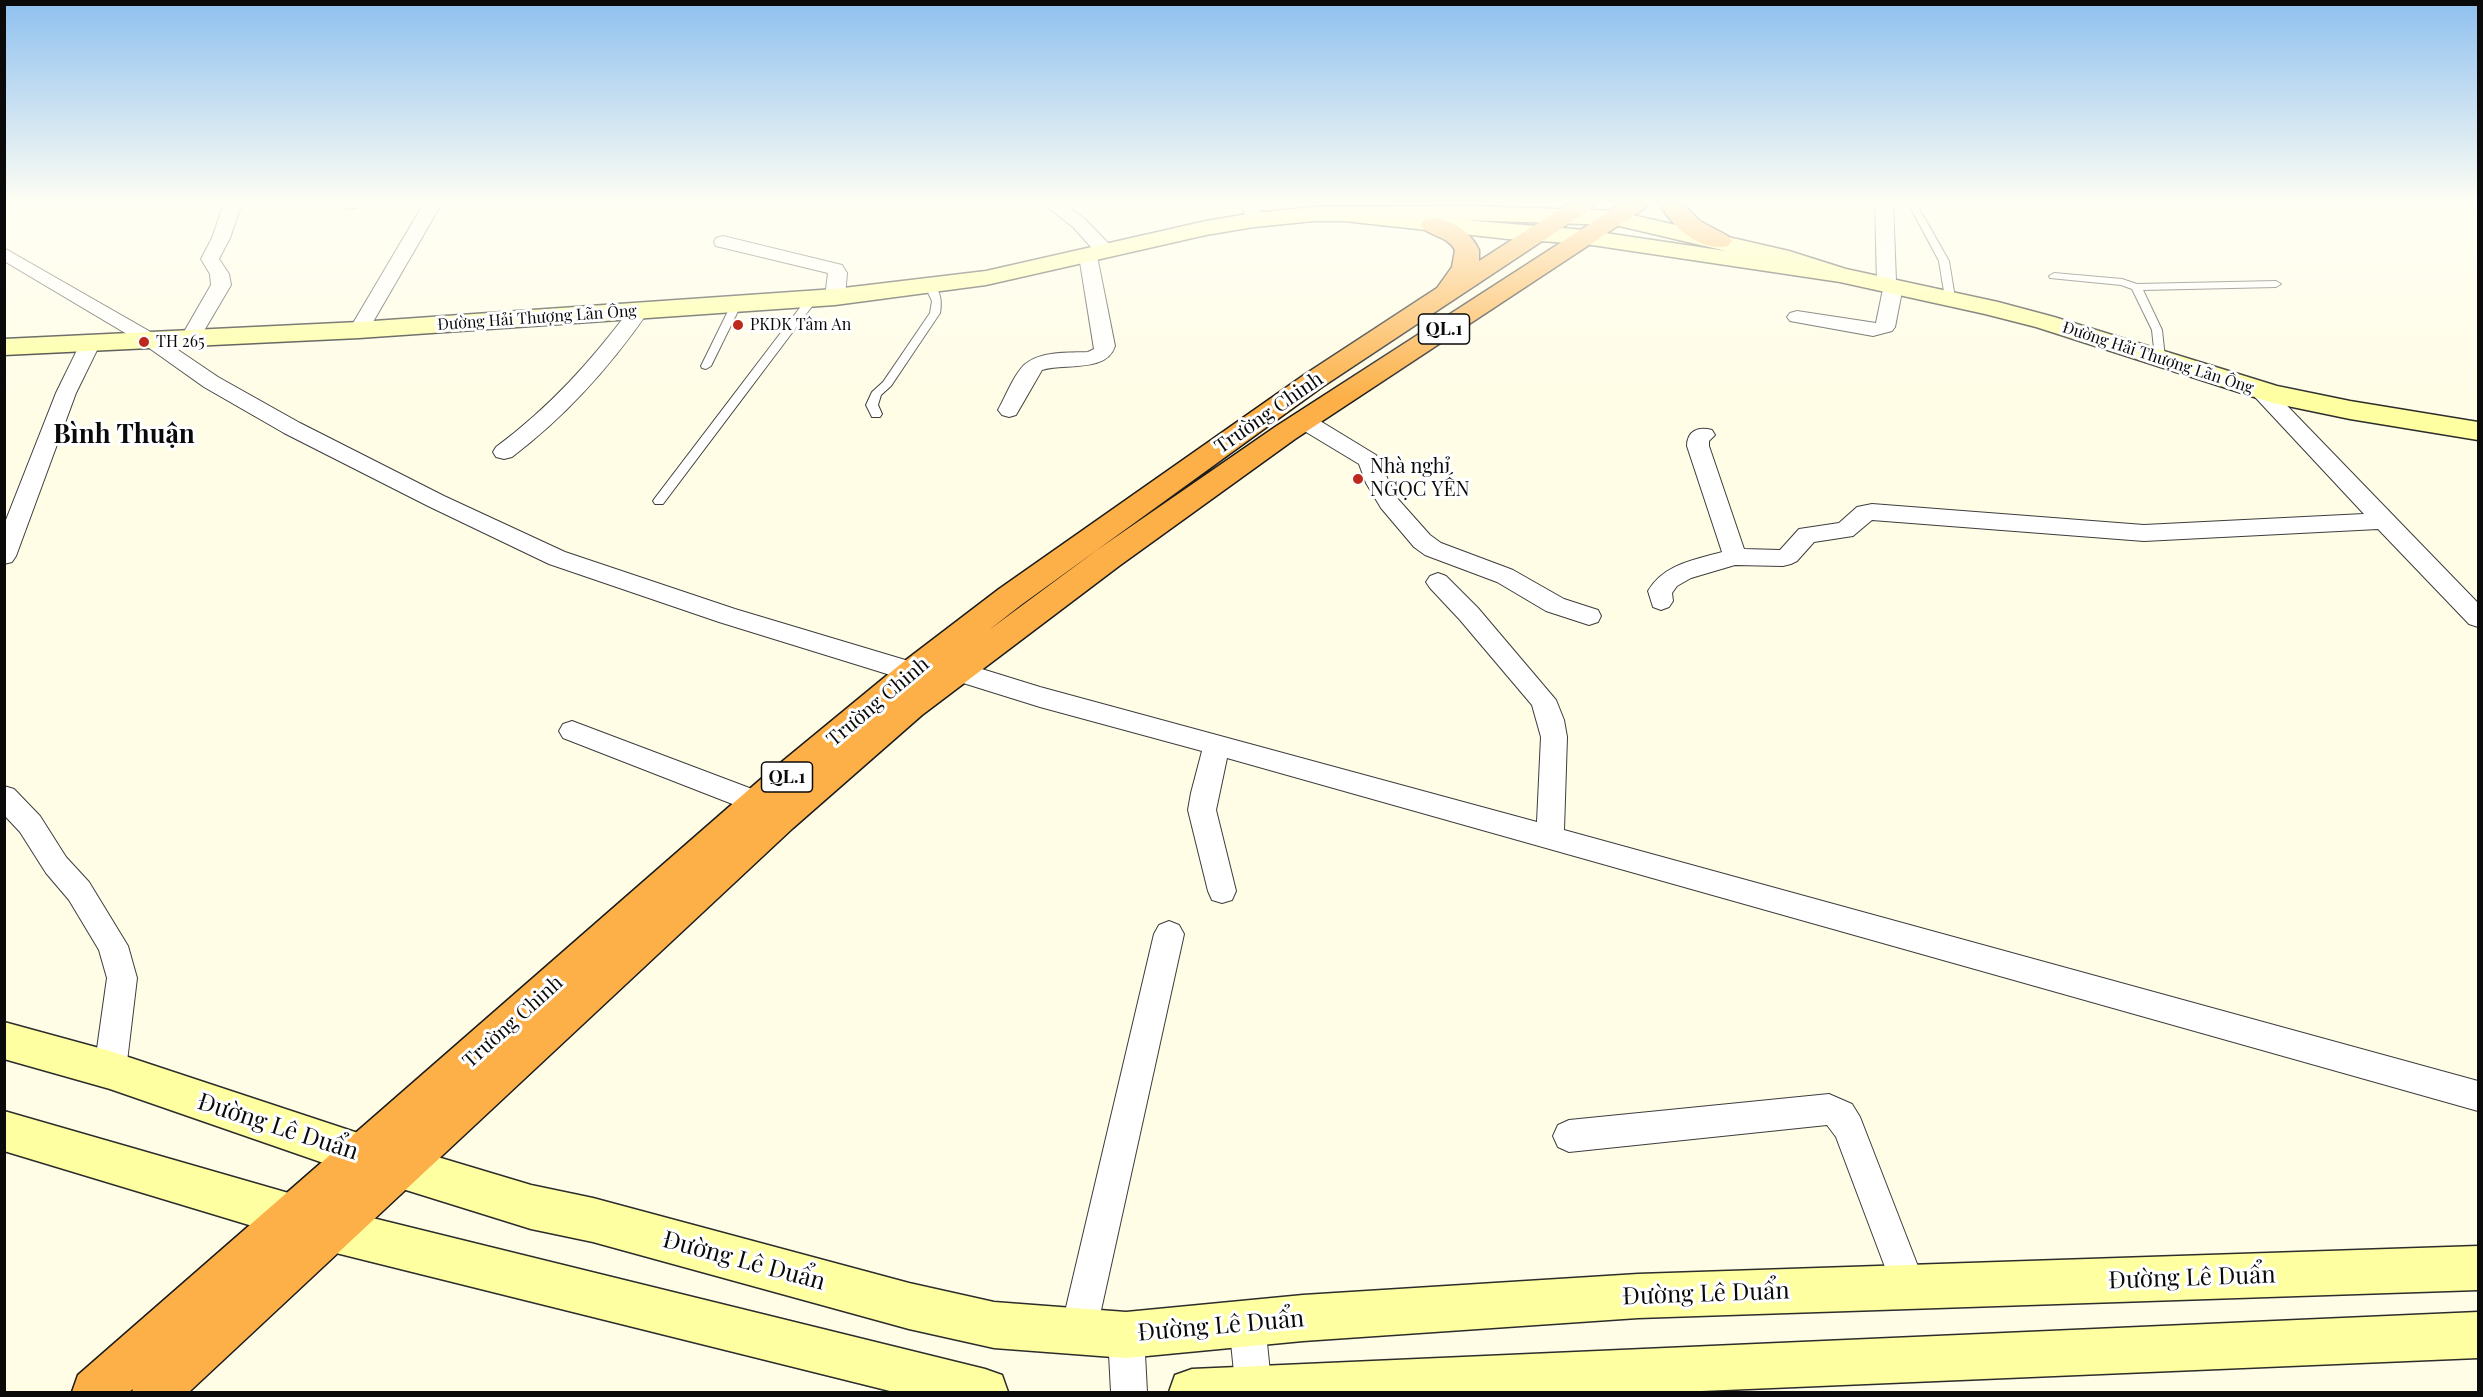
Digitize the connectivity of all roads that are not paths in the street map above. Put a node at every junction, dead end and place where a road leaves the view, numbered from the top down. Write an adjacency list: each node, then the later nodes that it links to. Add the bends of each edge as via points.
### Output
1 (30, 268): 28 (street)
2 (218, 268): 27 (street, via 221,285)
3 (395, 268): 26 (street)
4 (833, 268): 21 (street, via 838,273)
5 (1031, 268): 18 (street, Đường Hải Thượng Lãn Ông)
6 (1098, 268): 34 (street, via 1103,353 1035,366)
7 (1465, 268): 20 (highway)
8 (1484, 268): 20 (highway, Trường Chinh / QL.1)
9 (1537, 268): 36 (highway, Trường Chinh / QL.1)
10 (1794, 268): 14 (street, Đường Hải Thượng Lãn Ông)
11 (1819, 268): 14 (street, Đường Hải Thượng Lãn Ông)
12 (1889, 268): 17 (street)
13 (1945, 268): 22 (lane)
14 (1840, 275): 17 (street, Đường Hải Thượng Lãn Ông)
15 (2054, 276): 19 (lane, via 2122,282)
16 (2276, 284): 19 (lane)
17 (1890, 285): 22 (street, Đường Hải Thượng Lãn Ông); 25 (street, via 1886,327 1881,329)
18 (930, 286): 21 (street, Đường Hải Thượng Lãn Ông); 35 (lane, via 937,301 935,313 887,384 876,394 872,405)
19 (2136, 287): 31 (lane, via 2157,330)
20 (1445, 294): 50 (highway, Trường Chinh / QL.1, via 1313,381 1010,597)
21 (823, 298): 23 (street, Đường Hải Thượng Lãn Ông); 40 (lane)
22 (1950, 298): 31 (street, Đường Hải Thượng Lãn Ông, via 2052,324)
23 (736, 305): 24 (street, Đường Hải Thượng Lãn Ông); 32 (lane)
24 (638, 312): 26 (street, Đường Hải Thượng Lãn Ông); 39 (street, via 602,362 558,410)
25 (1797, 317)
26 (359, 330): 27 (street, Đường Hải Thượng Lãn Ông)
27 (191, 337): 28 (street, Đường Hải Thượng Lãn Ông)
28 (149, 339): 29 (street, Đường Hải Thượng Lãn Ông); 50 (street, via 211,382 292,428 557,558 728,616)
29 (91, 342): 30 (street, Đường Hải Thượng Lãn Ông); 42 (street)
30 (4, 347)
31 (2160, 358): 33 (street, Đường Hải Thượng Lãn Ông)
32 (706, 366)
33 (2260, 390): 37 (street, Đường Hải Thượng Lãn Ông, via 2329,406); 41 (street)
34 (1009, 410)
35 (876, 414)
36 (1304, 421): 47 (street, via 1368,460 1389,503 1433,549 1505,576 1547,601); 49 (highway, Trường Chinh / QL.1, via 1108,558)
37 (2478, 430)
38 (1704, 435): 44 (street, via 1698,438 1698,446)
39 (504, 452)
40 (659, 501)
41 (2384, 522): 44 (street, via 2144,533 1872,512 1864,513 1845,530 1807,535 1783,558); 48 (street)
42 (11, 528): 43 (street)
43 (4, 556)
44 (1735, 557): 46 (street, via 1669,580 1660,591)
45 (1438, 582): 55 (street, via 1543,700 1554,737)
46 (1661, 601)
47 (1589, 616)
48 (2478, 618)
49 (956, 671): 52 (street); 63 (highway, Trường Chinh / QL.1, via 910,706)
50 (913, 672): 54 (highway, Trường Chinh / QL.1)
51 (572, 731): 54 (street)
52 (1217, 745): 55 (street); 56 (street, via 1202,810)
53 (4, 797): 59 (street, via 30,824 113,946 122,978)
54 (758, 803): 63 (highway, Trường Chinh / QL.1, via 424,1102)
55 (1550, 837): 60 (street)
56 (1222, 891)
57 (1169, 934): 68 (street)
58 (4, 1040): 59 (street, Đường Lê Duẩn)
59 (110, 1070): 63 (street, Đường Lê Duẩn)
60 (2478, 1096)
61 (4, 1131): 64 (street)
62 (1569, 1136): 66 (street, via 1828,1109 1841,1115 1849,1128)
63 (381, 1161): 64 (highway, Trường Chinh / QL.1); 68 (street, Đường Lê Duẩn, via 531,1207 593,1220 909,1306 994,1326)
64 (312, 1223): 71 (street); 73 (highway, Trường Chinh / QL.1); 74 (highway, Trường Chinh / QL.1)
65 (2478, 1268): 66 (street, Đường Lê Duẩn)
66 (1909, 1287): 67 (street, Đường Lê Duẩn, via 1638,1296)
67 (1247, 1323): 69 (street, Đường Lê Duẩn); 72 (street)
68 (1078, 1333): 69 (street, Đường Lê Duẩn)
69 (1126, 1335): 76 (street)
70 (2478, 1335): 72 (street)
71 (900, 1382): 75 (street)
72 (1253, 1391): 77 (street)
73 (95, 1392)
74 (155, 1392)
75 (986, 1392)
76 (1129, 1392)
77 (1192, 1392)

